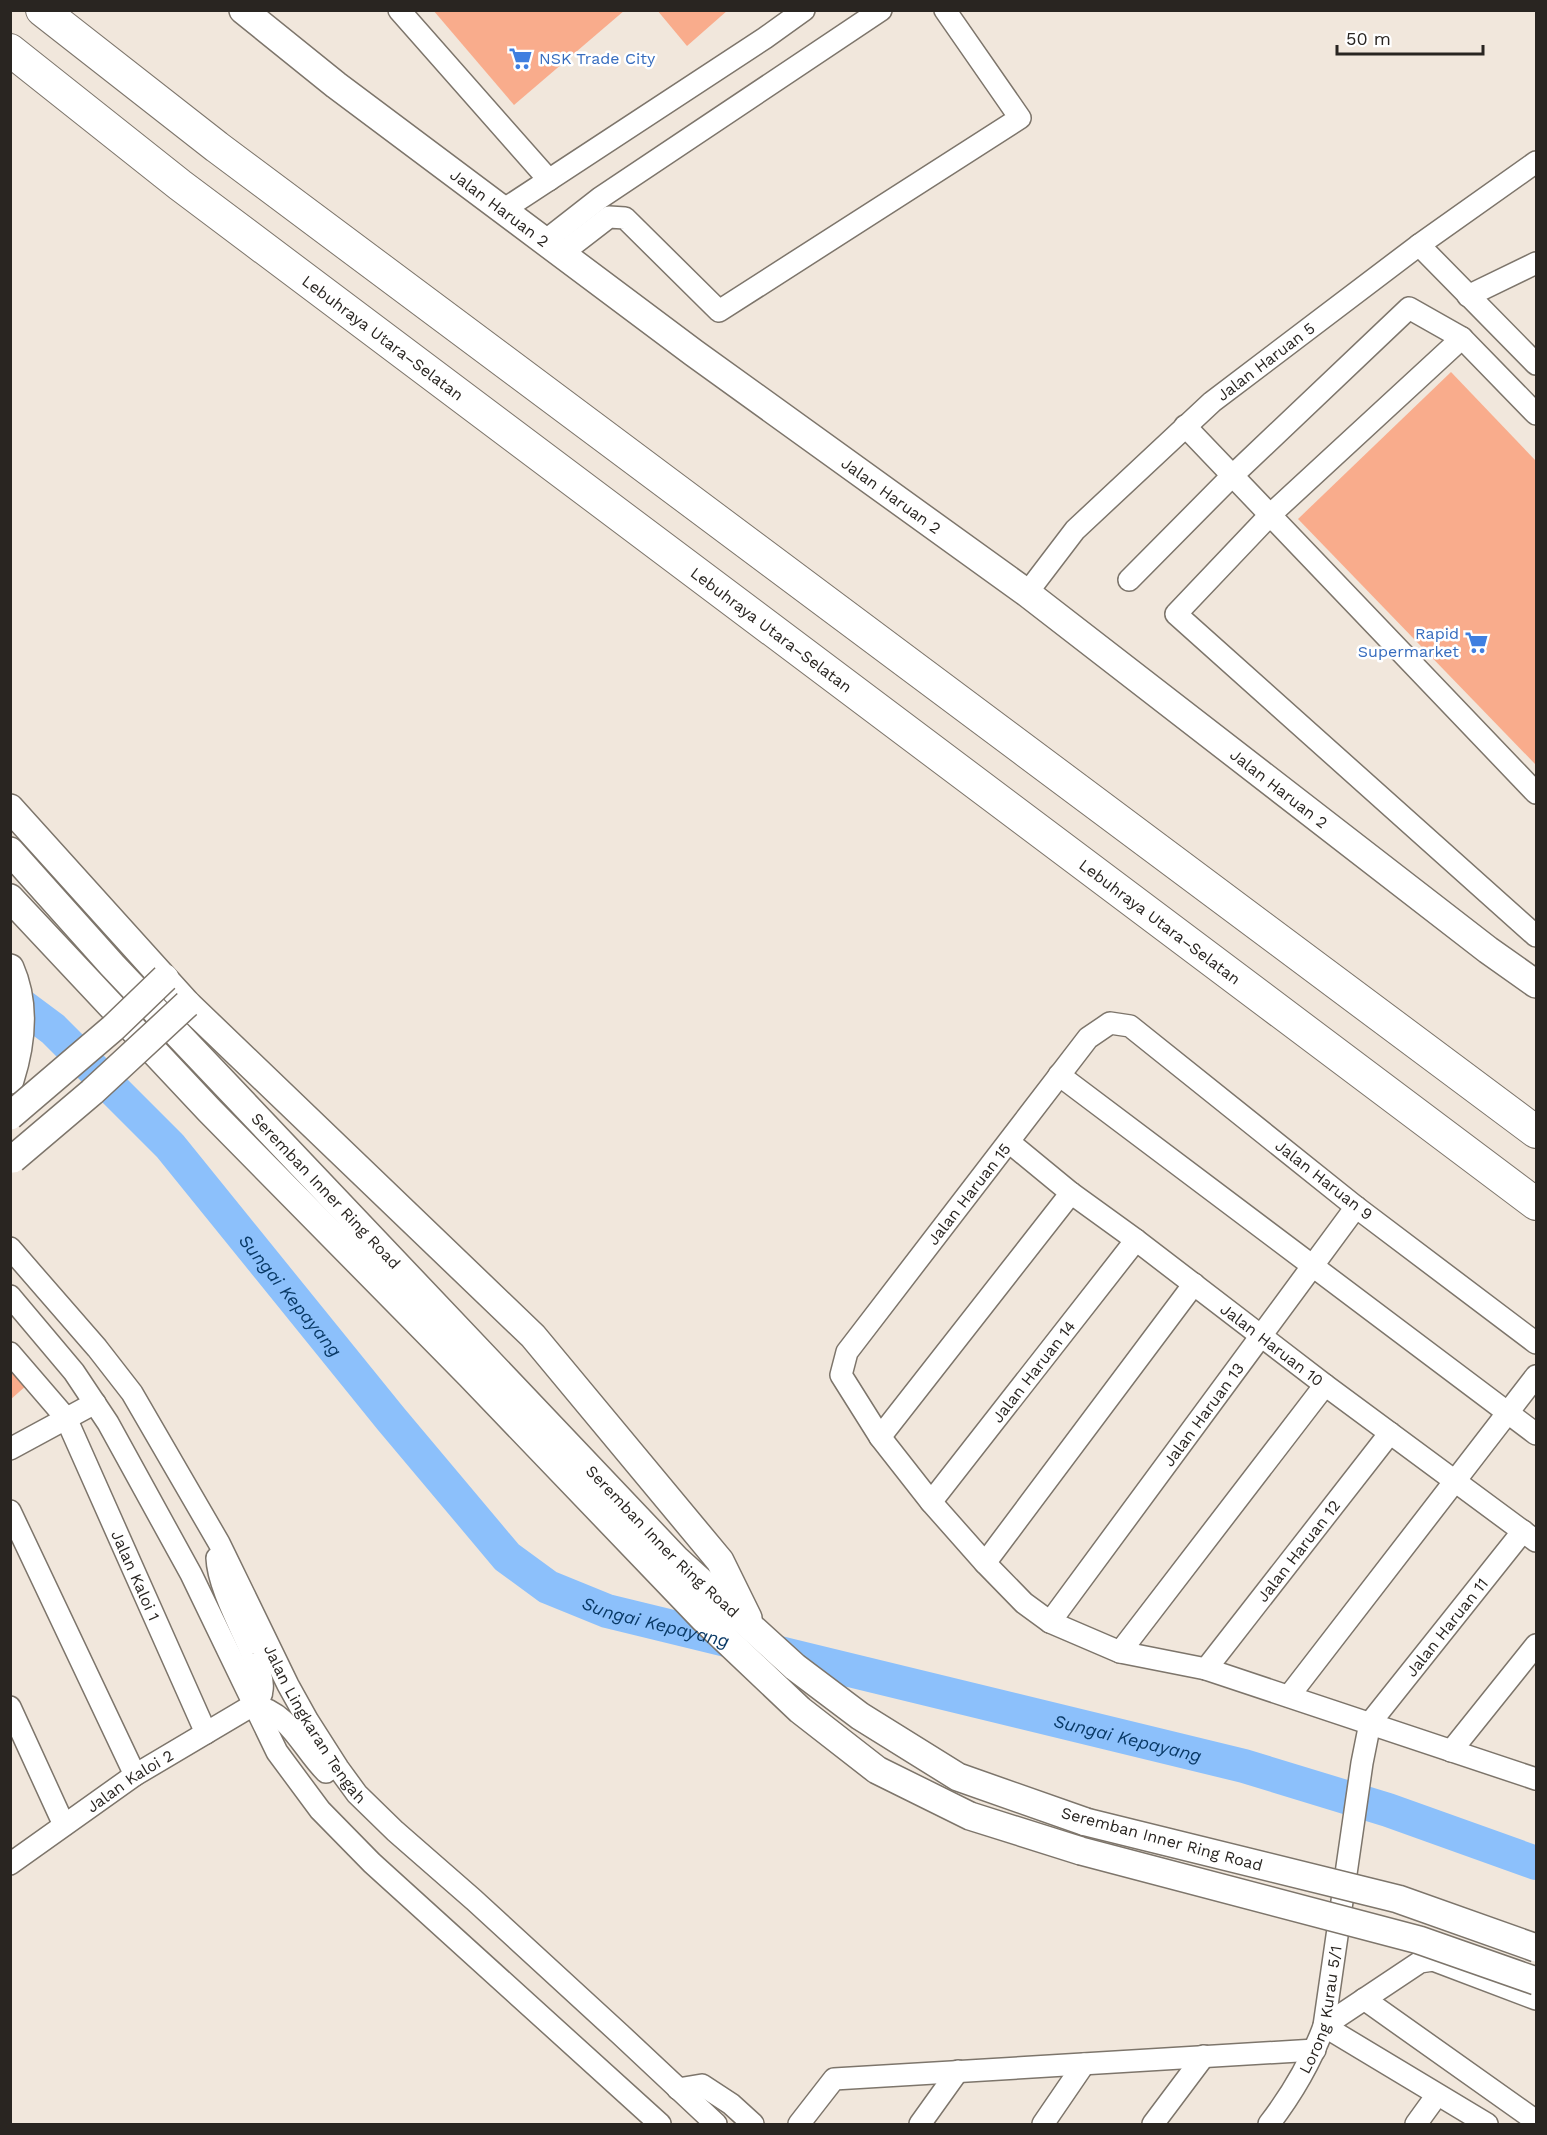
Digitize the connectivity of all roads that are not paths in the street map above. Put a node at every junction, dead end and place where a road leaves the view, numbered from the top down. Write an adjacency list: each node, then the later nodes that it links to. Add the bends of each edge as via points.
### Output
1 (42, 10): 36 (highway, via 217,147)
2 (243, 10): 10 (main road, Jalan Haruan 2)
3 (399, 10): 9 (street)
4 (804, 10): 9 (street)
5 (881, 10): 12 (street, via 600,198)
6 (945, 10): 12 (street, via 1020,118 719,311 625,218 609,217)
7 (10, 50): 40 (highway, Lebuhraya Utara–Selatan, via 180,185)
8 (1536, 162): 11 (street, Jalan Haruan 5)
9 (549, 180): 10 (street)
10 (503, 210): 12 (main road, Jalan Haruan 2)
11 (1419, 245): 14 (street); 18 (street, Jalan Haruan 5)
12 (553, 247): 22 (main road, Jalan Haruan 2)
13 (1536, 263): 14 (street)
14 (1468, 296): 16 (street)
15 (1462, 338): 17 (street); 19 (street, via 1409,308); 20 (street)
16 (1536, 364)
17 (1536, 414)
18 (1185, 426): 19 (street); 22 (street, Jalan Haruan 5, via 1075,530)
19 (1232, 476): 20 (street); 21 (street)
20 (1270, 515): 23 (street); 27 (street, via 1176,614)
21 (1129, 580)
22 (1027, 593): 30 (main road, Jalan Haruan 2)
23 (1536, 793)
24 (10, 808): 29 (main road)
25 (10, 851): 64 (main road, Seremban Inner Ring Road)
26 (10, 898): 64 (main road, Seremban Inner Ring Road, via 209,1110 470,1375)
27 (1536, 936)
28 (10, 968): 34 (main road, via 21,1003 19,1045)
29 (165, 978): 31 (main road); 35 (main road, bridge)
30 (1536, 984)
31 (187, 1004): 38 (main road, bridge); 67 (main road, via 533,1336 720,1561)
32 (1110, 1023): 33 (street, Jalan Haruan 15, via 1088,1038); 41 (street, Jalan Haruan 9, via 1130,1026)
33 (1059, 1075): 37 (street, Jalan Haruan 15); 44 (street)
34 (10, 1080)
35 (10, 1116)
36 (1536, 1132)
37 (1008, 1142): 39 (street, Jalan Haruan 10); 57 (street, Jalan Haruan 15, via 847,1352 841,1375)
38 (12, 1160)
39 (1071, 1192): 42 (street, Jalan Haruan 10); 57 (street)
40 (1536, 1204)
41 (1356, 1207): 44 (street, Jalan Haruan 13); 48 (street, Jalan Haruan 9)
42 (1136, 1240): 45 (street, Jalan Haruan 10); 60 (street, Jalan Haruan 14)
43 (10, 1248): 63 (street, Jalan Lingkaran Tengah, via 132,1393)
44 (1312, 1266): 47 (street, Jalan Haruan 13); 53 (street)
45 (1194, 1284): 47 (street, Jalan Haruan 10); 65 (street)
46 (10, 1296): 52 (street)
47 (1261, 1335): 51 (street, Jalan Haruan 10); 66 (street, Jalan Haruan 13)
48 (1536, 1343)
49 (10, 1353): 54 (street, Jalan Kaloi 1)
50 (1536, 1376): 53 (street)
51 (1325, 1385): 55 (street, Jalan Haruan 10); 69 (street)
52 (95, 1403): 54 (street); 72 (street, via 191,1574)
53 (1508, 1413): 56 (street); 59 (street)
54 (66, 1418): 58 (street); 75 (street, Jalan Kaloi 1)
55 (1390, 1433): 59 (street, Jalan Haruan 10); 70 (street, Jalan Haruan 12)
56 (1536, 1434)
57 (880, 1437): 60 (street)
58 (10, 1449)
59 (1455, 1482): 62 (street, Jalan Haruan 10); 71 (street)
60 (931, 1502): 65 (street)
61 (10, 1511): 77 (street)
62 (1530, 1536): 74 (street, Jalan Haruan 11)
63 (219, 1543): 72 (street, via 217,1569 262,1680 262,1694); 79 (street, Jalan Lingkaran Tengah, via 298,1703)
64 (666, 1563): 67 (main road, Seremban Inner Ring Road); 83 (main road, Seremban Inner Ring Road, bridge, via 703,1618 800,1710 877,1770 970,1816 1081,1851 1419,1940)
65 (985, 1563): 66 (street, via 1024,1603)
66 (1050, 1622): 69 (street)
67 (754, 1632): 82 (main road, Seremban Inner Ring Road, bridge, via 860,1716 958,1777 1086,1822 1398,1899)
68 (1536, 1645): 76 (street)
69 (1120, 1652): 70 (street)
70 (1206, 1669): 71 (street)
71 (1288, 1696): 74 (street)
72 (253, 1705): 75 (street, Jalan Kaloi 2); 79 (street, via 275,1713 297,1734 323,1769); 94 (street, via 277,1752 320,1810 372,1863)
73 (10, 1707): 80 (street)
74 (1370, 1723): 76 (street); 86 (street, Lorong Kurau 5/1)
75 (206, 1733): 77 (street, Jalan Kaloi 2)
76 (1451, 1751): 78 (street)
77 (135, 1774): 80 (street, Jalan Kaloi 2)
78 (1536, 1779)
79 (357, 1794): 91 (street, Jalan Lingkaran Tengah)
80 (64, 1825): 81 (street, Jalan Kaloi 2)
81 (10, 1864)
82 (1536, 1948)
83 (1536, 1981)
84 (1364, 1999): 85 (street, via 1427,1959); 86 (street); 93 (street)
85 (1536, 1999)
86 (1324, 2026): 87 (street, Lorong Kurau 5/1); 92 (street)
87 (1315, 2050): 88 (street); 101 (street, Lorong Kurau 5/1, via 1287,2101)
88 (1204, 2056): 89 (street); 100 (street)
89 (1084, 2064): 90 (street); 99 (street)
90 (958, 2071): 97 (street, via 834,2079); 98 (street)
91 (678, 2089): 95 (street, Jalan Lingkaran Tengah); 96 (street, via 702,2085)
92 (1437, 2095): 102 (street); 103 (street)
93 (1536, 2121)
94 (660, 2124)
95 (716, 2124)
96 (753, 2124)
97 (799, 2124)
98 (920, 2124)
99 (1043, 2124)
100 (1154, 2124)
101 (1269, 2124)
102 (1416, 2124)
103 (1487, 2124)

